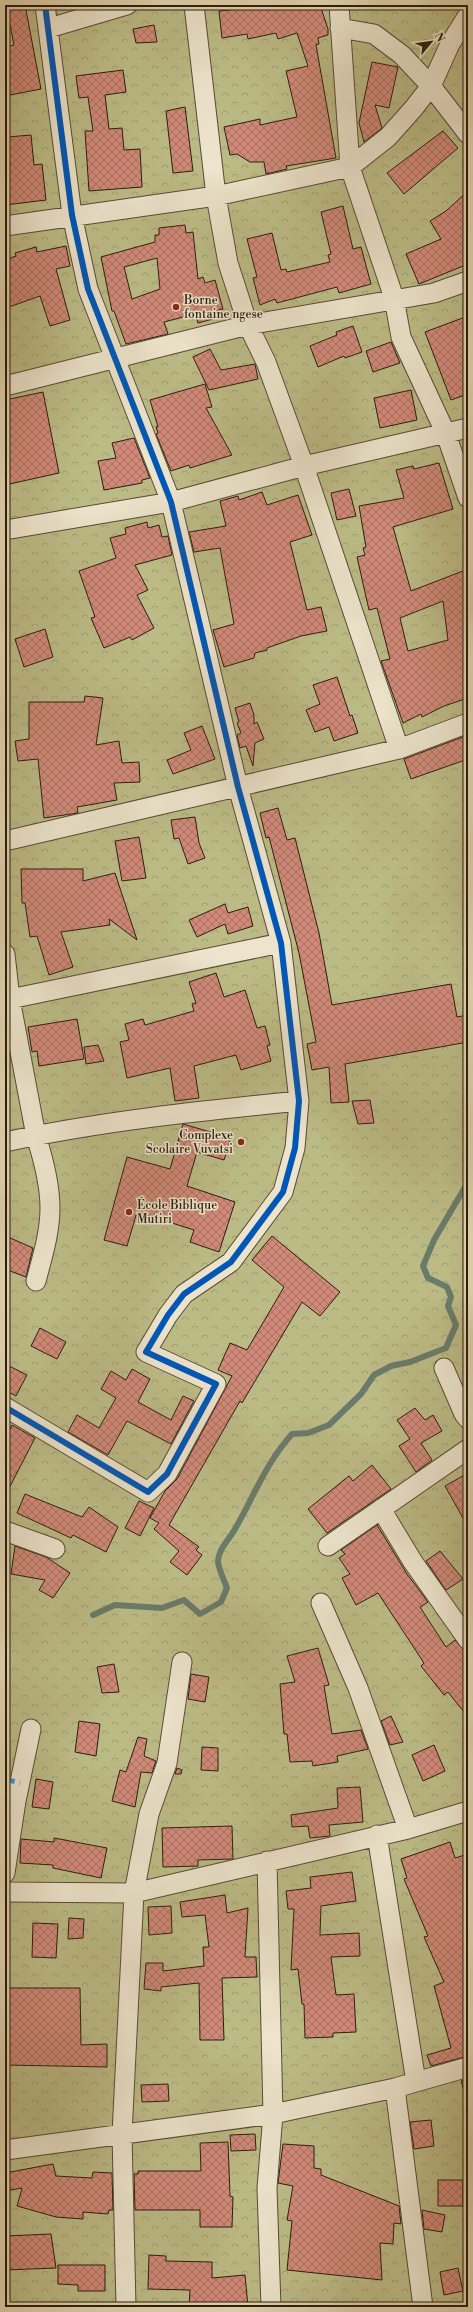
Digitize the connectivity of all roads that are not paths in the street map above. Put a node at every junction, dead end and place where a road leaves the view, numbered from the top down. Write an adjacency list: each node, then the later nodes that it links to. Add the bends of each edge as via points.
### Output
1 (45, 5): 6 (street)
2 (127, 5): 6 (street)
3 (194, 5): 11 (street)
4 (339, 5): 7 (street)
5 (468, 15): 8 (street, via 450,44)
6 (49, 28): 12 (street)
7 (340, 28): 8 (street, via 374,34 402,55); 10 (street)
8 (431, 86): 9 (street); 10 (street, via 388,137)
9 (468, 134)
10 (350, 167): 11 (street); 15 (street)
11 (216, 196): 12 (street); 16 (street, via 228,263)
12 (72, 215): 13 (street); 17 (street, via 88,289)
13 (5, 226)
14 (468, 281): 15 (street, via 434,292)
15 (394, 298): 16 (street); 20 (street, via 401,337)
16 (248, 325): 17 (street); 21 (street, via 266,362)
17 (116, 359): 18 (street); 23 (street)
18 (5, 386)
19 (468, 428): 20 (street)
20 (446, 434): 21 (street); 22 (street)
21 (304, 466): 23 (street); 26 (street)
22 (468, 498)
23 (171, 502): 24 (street); 27 (street)
24 (5, 530)
25 (468, 723): 26 (street)
26 (399, 749): 27 (street)
27 (238, 787): 28 (street); 29 (street)
28 (5, 841)
29 (281, 943): 31 (street); 32 (street)
30 (5, 954): 31 (street)
31 (7, 999): 33 (street)
32 (299, 1101): 33 (street, via 169,1114); 37 (street, via 294,1148 283,1192 231,1262 184,1294 146,1352 216,1384 167,1474 148,1492)
33 (36, 1136): 34 (street); 35 (street, via 43,1156 50,1208 45,1248)
34 (5, 1142)
35 (36, 1281)
36 (444, 1368): 38 (street)
37 (5, 1407)
38 (468, 1419)
39 (468, 1449): 40 (street)
40 (381, 1509): 42 (street); 45 (street, via 413,1562)
41 (5, 1531): 43 (street)
42 (328, 1546)
43 (55, 1549)
44 (322, 1603): 49 (street, via 358,1688)
45 (468, 1640)
46 (182, 1662): 54 (street, via 167,1763 149,1814)
47 (31, 1729): 52 (street)
48 (468, 1811): 49 (street)
49 (408, 1828): 50 (street)
50 (377, 1835): 51 (street); 56 (street)
51 (267, 1861): 54 (street); 58 (street)
52 (5, 1873)
53 (5, 1892): 54 (street)
54 (134, 1893): 59 (street)
55 (468, 2066): 56 (street)
56 (416, 2082): 57 (street)
57 (395, 2088): 58 (street); 63 (street)
58 (272, 2114): 59 (street); 62 (street, via 267,2188)
59 (122, 2134): 60 (street); 61 (street)
60 (5, 2150)
61 (126, 2307)
62 (271, 2307)
63 (423, 2307)

